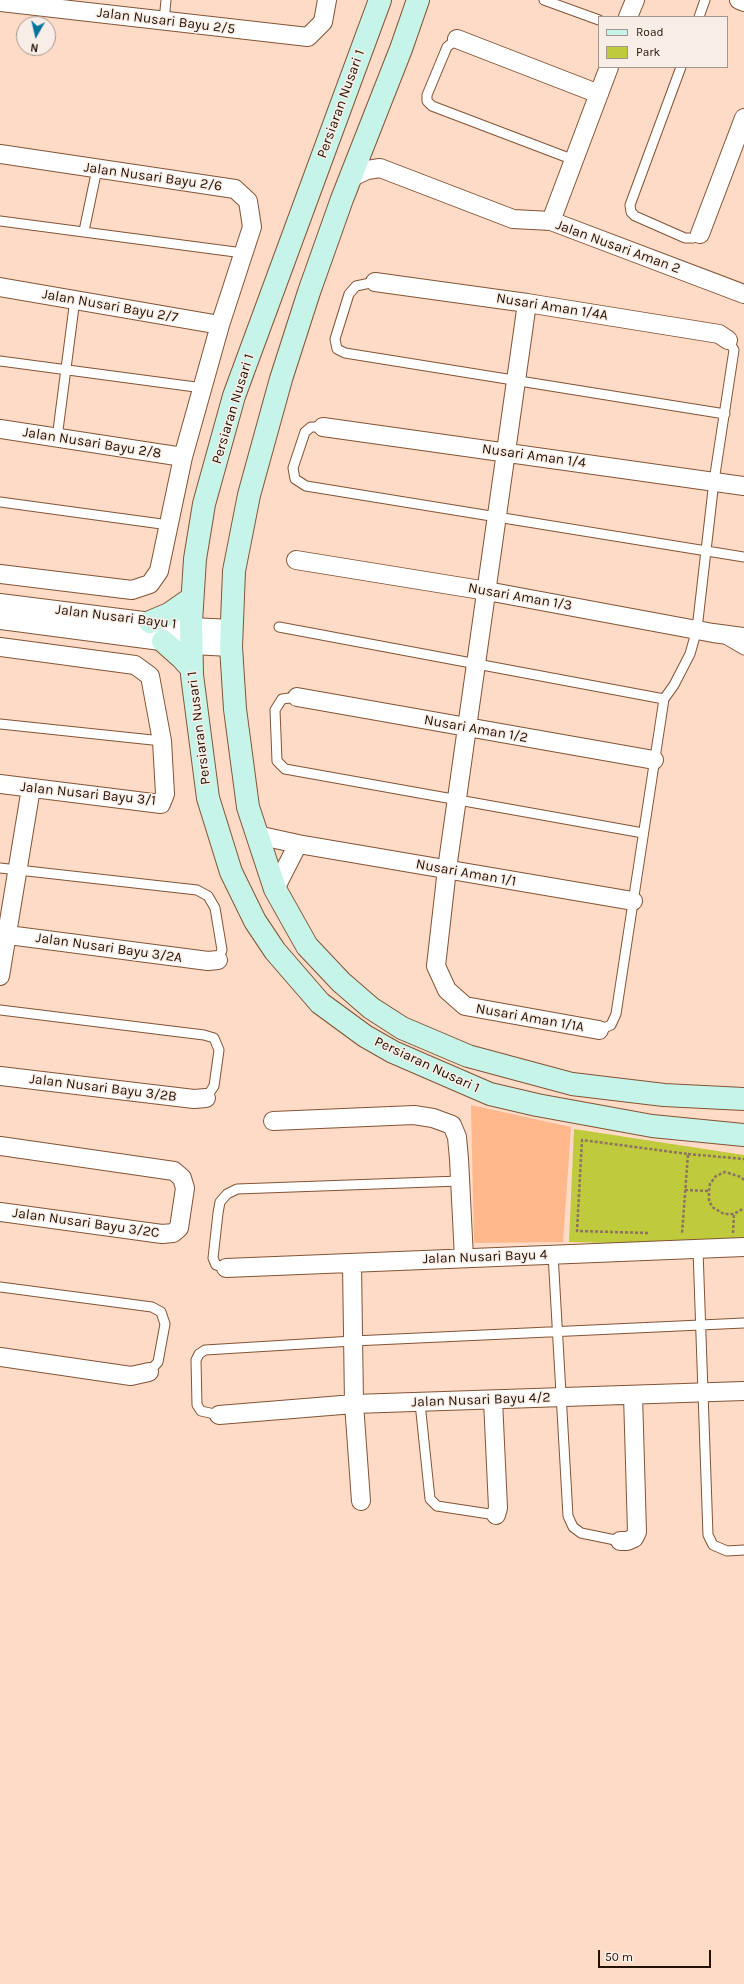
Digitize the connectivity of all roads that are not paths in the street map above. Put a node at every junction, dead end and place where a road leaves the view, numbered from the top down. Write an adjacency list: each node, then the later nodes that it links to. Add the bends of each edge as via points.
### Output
1 (166, 0): 14 (lane)
2 (327, 0): 14 (street, Jalan Nusari Bayu 2/5, via 323,22 308,37)
3 (380, 0): 58 (main road, Persiaran Nusari 1, via 234,396 204,504)
4 (418, 0): 20 (main road, Persiaran Nusari 1)
5 (544, 0): 13 (lane)
6 (635, 0): 11 (street)
7 (706, 0): 12 (lane)
8 (739, 0): 10 (street)
9 (0, 2): 14 (street, Jalan Nusari Bayu 2/5)
10 (744, 2)
11 (628, 16)
12 (699, 16)
13 (598, 20)
14 (164, 21)
15 (457, 39): 18 (street); 22 (lane, via 447,47 427,95 427,101 432,106)
16 (609, 68): 18 (street)
17 (681, 68): 29 (lane, via 630,205 635,216 685,238 693,238)
18 (599, 94): 22 (street)
19 (744, 118): 29 (street)
20 (364, 143): 24 (street, Jalan Nusari Aman 2, via 372,156); 25 (main road, Persiaran Nusari 1)
21 (0, 154): 23 (street, Jalan Nusari Bayu 2/6)
22 (574, 160): 27 (street)
23 (97, 169): 28 (lane); 30 (street, Jalan Nusari Bayu 2/6, via 235,189 248,201 252,227)
24 (400, 177): 25 (street, Jalan Nusari Aman 2, via 380,168 367,170); 27 (street, Jalan Nusari Aman 2, via 513,219)
25 (350, 178): 66 (main road, Persiaran Nusari 1, via 281,378 249,495 234,571)
26 (0, 221): 28 (lane)
27 (551, 221): 33 (street, Jalan Nusari Aman 2)
28 (84, 231): 30 (lane)
29 (700, 234)
30 (243, 253): 36 (street, Jalan Nusari Bayu 2/6)
31 (375, 282): 35 (street, Nusari Aman 1/4A); 40 (lane, via 356,286 349,294 335,339 337,349 345,353)
32 (0, 287): 34 (street, Jalan Nusari Bayu 2/7)
33 (744, 294)
34 (75, 299): 36 (street, Jalan Nusari Bayu 2/7); 39 (lane)
35 (527, 303): 37 (street, Nusari Aman 1/4A, via 719,334); 40 (street, Nusari Aman 1/1A)
36 (220, 325): 41 (street, Jalan Nusari Bayu 2/6)
37 (728, 340): 42 (lane, via 734,350)
38 (0, 361): 39 (lane)
39 (65, 370): 41 (lane); 45 (lane)
40 (517, 381): 42 (lane); 46 (street, Nusari Aman 1/1A)
41 (203, 388): 47 (street, Jalan Nusari Bayu 2/6)
42 (725, 414): 48 (lane)
43 (323, 427): 46 (street, Nusari Aman 1/4); 51 (lane, via 311,427 304,432 293,468 295,478 306,486)
44 (0, 429): 45 (street, Jalan Nusari Bayu 2/8)
45 (57, 438): 47 (street, Jalan Nusari Bayu 2/8)
46 (506, 452): 48 (street, Nusari Aman 1/4); 51 (street, Nusari Aman 1/1A)
47 (184, 457): 52 (street, Jalan Nusari Bayu 2/6)
48 (714, 481): 49 (street, Nusari Aman 1/4); 53 (lane)
49 (744, 486)
50 (0, 502): 52 (lane)
51 (497, 517): 53 (lane); 57 (street, Nusari Aman 1/1A)
52 (169, 525): 56 (street, Jalan Nusari Bayu 2/6, via 159,571 150,584 132,590)
53 (706, 551): 54 (lane); 63 (lane)
54 (744, 557)
55 (296, 560): 57 (street, Nusari Aman 1/3)
56 (0, 574)
57 (487, 591): 63 (street, Nusari Aman 1/3); 70 (street, Nusari Aman 1/1A)
58 (192, 598): 61 (main road, via 169,614); 64 (main road, Persiaran Nusari 1)
59 (0, 603): 61 (street, Jalan Nusari Bayu 1)
60 (0, 620): 67 (street, Jalan Nusari Bayu 1)
61 (150, 622): 64 (street, Jalan Nusari Bayu 1)
62 (279, 626): 70 (lane)
63 (705, 631): 65 (street, Nusari Aman 1/3); 69 (lane); 73 (lane)
64 (191, 636): 66 (street, Jalan Nusari Bayu 1); 67 (street, Jalan Nusari Bayu 1); 71 (main road, Persiaran Nusari 1)
65 (744, 637)
66 (232, 638): 82 (main road, Persiaran Nusari 1, via 235,709 243,774 248,807)
67 (163, 641): 71 (main road)
68 (0, 647): 76 (street, via 135,665 150,676)
69 (744, 650)
70 (477, 664): 73 (lane); 75 (street, Nusari Aman 1/1A)
71 (192, 669): 98 (main road, Persiaran Nusari 1, via 208,798 231,872 255,921 275,951 320,1003 365,1036 393,1052 490,1094 536,1106 652,1126)
72 (297, 697): 75 (street, Nusari Aman 1/2); 80 (lane, via 282,699 275,710 277,761 285,769)
73 (664, 699): 77 (lane)
74 (0, 724): 76 (lane)
75 (467, 728): 77 (street, Nusari Aman 1/2); 80 (street, Nusari Aman 1/1A)
76 (162, 741): 79 (street, Jalan Nusari Bayu 3/1, via 165,794 161,804)
77 (654, 760): 81 (lane)
78 (0, 784): 79 (street, Jalan Nusari Bayu 3/1)
79 (31, 788): 86 (street)
80 (457, 799): 81 (lane); 85 (street, Nusari Aman 1/1A)
81 (643, 833): 88 (lane)
82 (257, 835): 83 (street, Nusari Aman 1/1); 87 (main road, Persiaran Nusari 1)
83 (298, 844): 85 (street, Nusari Aman 1/1); 87 (street)
84 (0, 868): 86 (lane)
85 (447, 869): 88 (street, Nusari Aman 1/1); 93 (street, Nusari Aman 1/1A, via 436,966 447,990 465,1006)
86 (18, 870): 89 (street); 90 (lane, via 197,890 208,896 215,908 222,950)
87 (276, 889): 96 (main road, Persiaran Nusari 1, via 307,946 341,982 371,1008 402,1028 468,1056 572,1084 664,1095)
88 (633, 901): 93 (lane, via 616,1014 611,1025)
89 (3, 934): 90 (street, Jalan Nusari Bayu 3/2A, via 208,961); 91 (street)
90 (218, 960)
91 (0, 976)
92 (0, 1010): 95 (lane, via 214,1038 219,1050 214,1086)
93 (599, 1030)
94 (0, 1076): 95 (street, Jalan Nusari Bayu 3/2B, via 194,1099)
95 (206, 1098)
96 (744, 1099)
97 (273, 1121): 100 (street, via 414,1115 433,1118 452,1125 457,1137)
98 (744, 1135)
99 (0, 1146): 101 (street, Jalan Nusari Bayu 3/2C, via 174,1171 182,1178 185,1188 179,1228 173,1234)
100 (460, 1181): 105 (street); 107 (lane, via 237,1189 226,1194 220,1202 218,1213 213,1258 216,1266)
101 (0, 1212)
102 (738, 1241): 103 (street, Jalan Nusari Bayu 4)
103 (698, 1250): 104 (street, Jalan Nusari Bayu 4); 110 (lane)
104 (553, 1254): 105 (street, Jalan Nusari Bayu 4); 111 (lane)
105 (464, 1258): 106 (street, Jalan Nusari Bayu 4)
106 (352, 1263): 107 (street, Jalan Nusari Bayu 4); 112 (street)
107 (226, 1268)
108 (0, 1287): 114 (lane, via 152,1306 161,1312 165,1324 158,1362)
109 (744, 1324): 110 (lane)
110 (701, 1325): 111 (lane); 116 (lane)
111 (558, 1332): 112 (lane); 118 (lane)
112 (353, 1341): 121 (street); 122 (lane, via 205,1350 196,1360 197,1405 201,1411)
113 (0, 1357): 114 (street, via 131,1376)
114 (149, 1372)
115 (744, 1392): 116 (street, Jalan Nusari Bayu 4/2)
116 (704, 1393): 117 (street, Jalan Nusari Bayu 4/2); 126 (lane, via 708,1535 713,1545 727,1551)
117 (633, 1395): 118 (street, Jalan Nusari Bayu 4/2); 125 (street, via 637,1532 634,1538)
118 (561, 1397): 119 (street, Jalan Nusari Bayu 4/2); 125 (lane, via 568,1516 573,1527 581,1533)
119 (493, 1400): 120 (street, Jalan Nusari Bayu 4/2); 124 (street, via 498,1508)
120 (420, 1403): 121 (street, Jalan Nusari Bayu 4/2); 124 (lane, via 430,1499 438,1506)
121 (354, 1404): 122 (street, Jalan Nusari Bayu 4/2); 123 (street)
122 (219, 1415)
123 (361, 1501)
124 (496, 1514)
125 (620, 1541)
126 (744, 1550)

